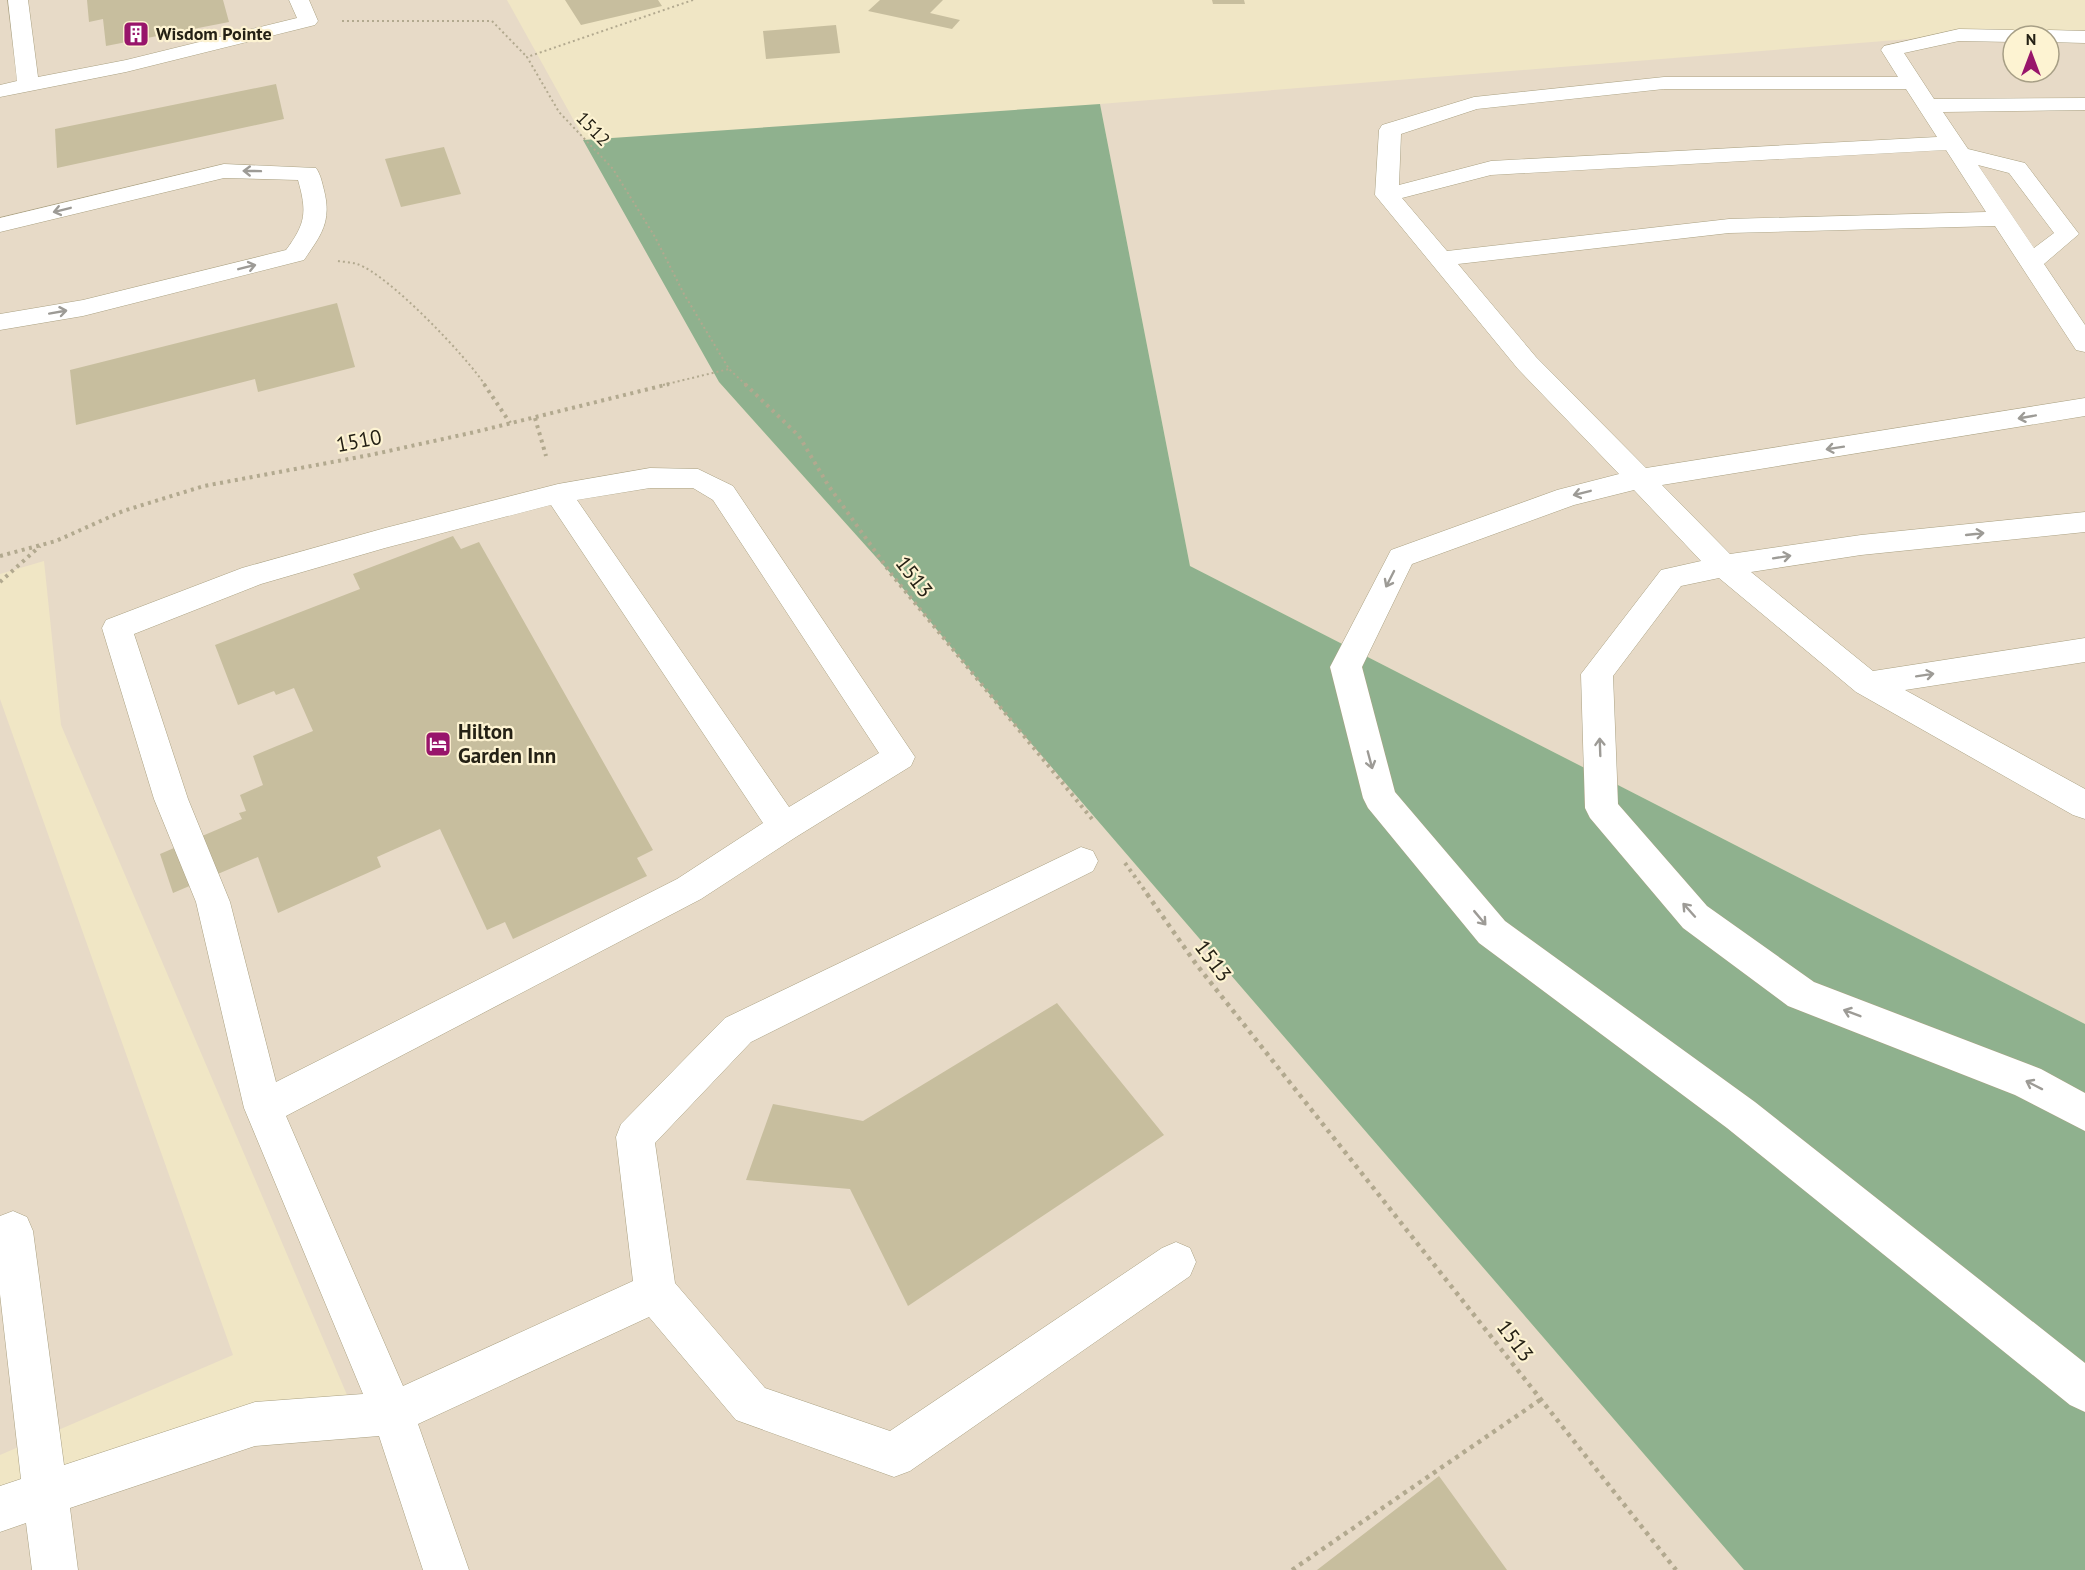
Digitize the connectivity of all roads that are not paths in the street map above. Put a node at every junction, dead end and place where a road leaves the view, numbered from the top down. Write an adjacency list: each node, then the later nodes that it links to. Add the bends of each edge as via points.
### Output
1 (18, 0): 7 (street)
2 (299, 0): 7 (street, via 308,21 126,66)
3 (2001, 36): 6 (street, via 1959,35 1891,50)
4 (2061, 36): 5 (street)
5 (2085, 37)
6 (1913, 83): 10 (street); 12 (street, via 1664,82 1474,102 1390,130)
7 (28, 85): 8 (street)
8 (0, 91)
9 (2085, 104): 10 (street)
10 (1928, 106): 11 (street)
11 (1956, 149): 12 (street, via 1491,168); 13 (street); 16 (street, via 2017,168 2067,234)
12 (1387, 195): 15 (street)
13 (2003, 219): 15 (street, via 1729,226); 16 (street)
14 (0, 225): 17 (street, one-way to 14, via 83,308 296,255 315,227 317,205 308,173 224,171)
15 (1441, 260): 20 (street, via 1527,363)
16 (2031, 261): 18 (street)
17 (0, 322)
18 (2085, 344)
19 (2085, 406): 20 (street, one-way to 20)
20 (1638, 479): 23 (street); 34 (street, one-way to 34, via 1567,497 1401,557 1346,667 1380,798 1492,932 1741,1115)
21 (558, 494): 27 (street); 27 (street, via 650,478 698,479 723,493 899,757); 29 (street, via 252,576 117,628 171,799 213,902)
22 (2085, 522): 23 (street, one-way to 22, via 1861,545)
23 (1724, 566): 25 (street); 30 (street, one-way to 23, via 2028,1082 1801,993 1695,917 1602,808 1597,674 1671,578)
24 (2085, 650): 25 (street, one-way to 24)
25 (1867, 684): 26 (street)
26 (2085, 805)
27 (784, 827): 29 (street, via 689,889)
28 (1081, 861): 33 (street, via 738,1030 635,1137)
29 (263, 1108): 35 (street)
30 (2085, 1113)
31 (13, 1231): 36 (street)
32 (1176, 1262): 33 (street, via 894,1455 751,1405)
33 (655, 1292): 35 (street)
34 (2085, 1390)
35 (393, 1413): 36 (street, via 255,1424); 39 (street)
36 (46, 1493): 37 (street); 38 (street)
37 (0, 1509)
38 (55, 1570)
39 (446, 1570)

